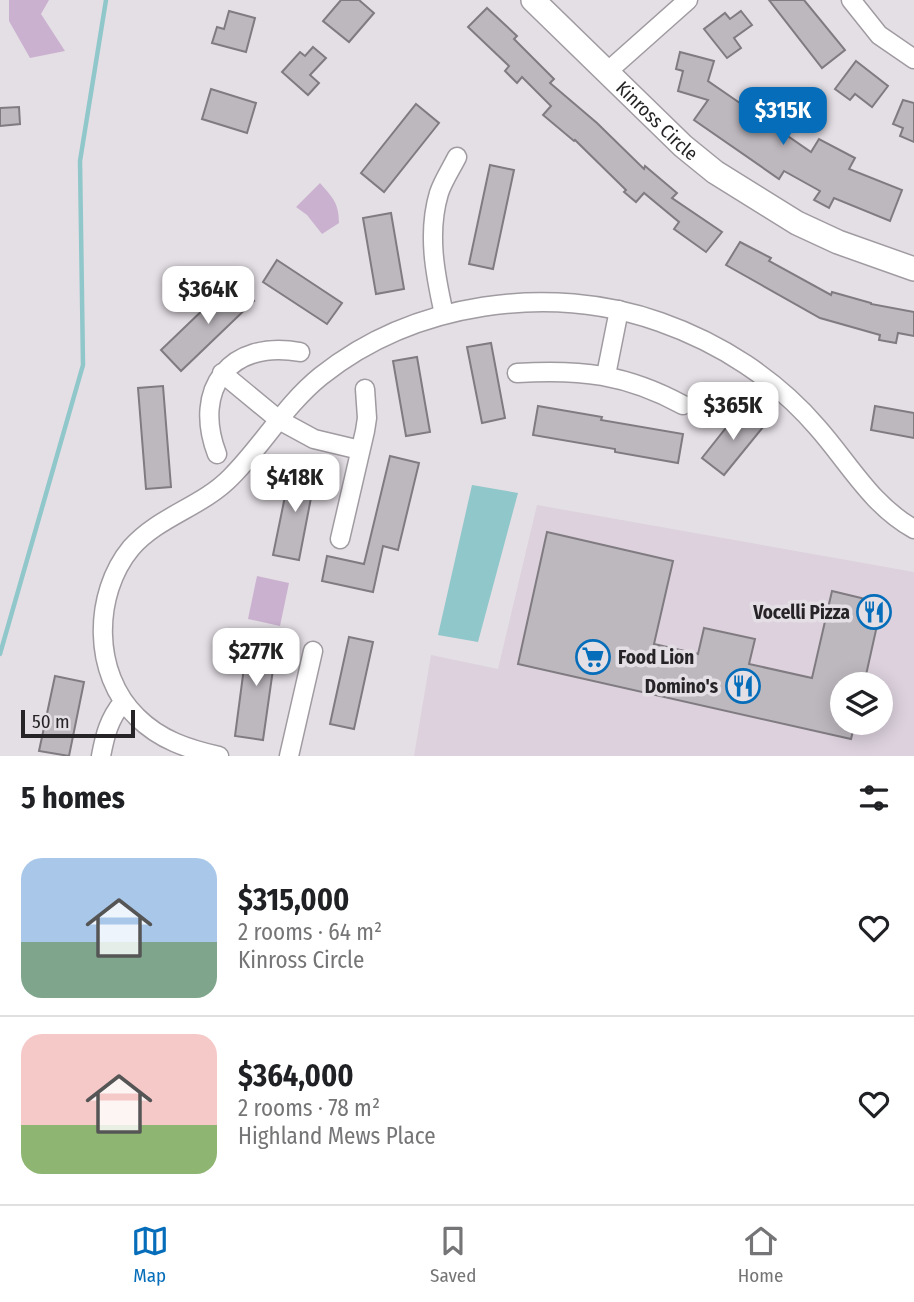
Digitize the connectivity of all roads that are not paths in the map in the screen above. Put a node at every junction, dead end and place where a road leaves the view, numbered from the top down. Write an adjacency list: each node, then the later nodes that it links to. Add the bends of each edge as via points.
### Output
1 (533, 0): 5 (street, Kinross Circle)
2 (688, 0): 5 (street)
3 (851, 0): 4 (street, via 879,35)
4 (914, 59)
5 (607, 72): 7 (street, Kinross Circle, via 683,146 734,185 828,237)
6 (457, 158): 9 (street, via 440,192 433,233 434,271)
7 (914, 269)
8 (619, 310): 9 (street, via 544,302); 13 (street); 19 (street, via 694,335 758,372 815,424 878,503)
9 (444, 314): 16 (street, via 401,330 335,366)
10 (300, 352): 11 (street, via 255,353)
11 (222, 373): 16 (street); 18 (street, via 213,390 208,423)
12 (517, 373): 13 (street)
13 (606, 375): 15 (street)
14 (365, 389): 17 (street, via 367,418)
15 (683, 405)
16 (279, 419): 17 (street, via 314,439); 22 (street, via 229,480 145,534 111,578 103,632 109,670)
17 (360, 450): 20 (street)
18 (217, 454)
19 (914, 529)
20 (340, 539)
21 (313, 651): 25 (street)
22 (123, 702): 23 (street, via 107,727); 24 (street, via 171,742)
23 (101, 756)
24 (219, 756)
25 (289, 756)

